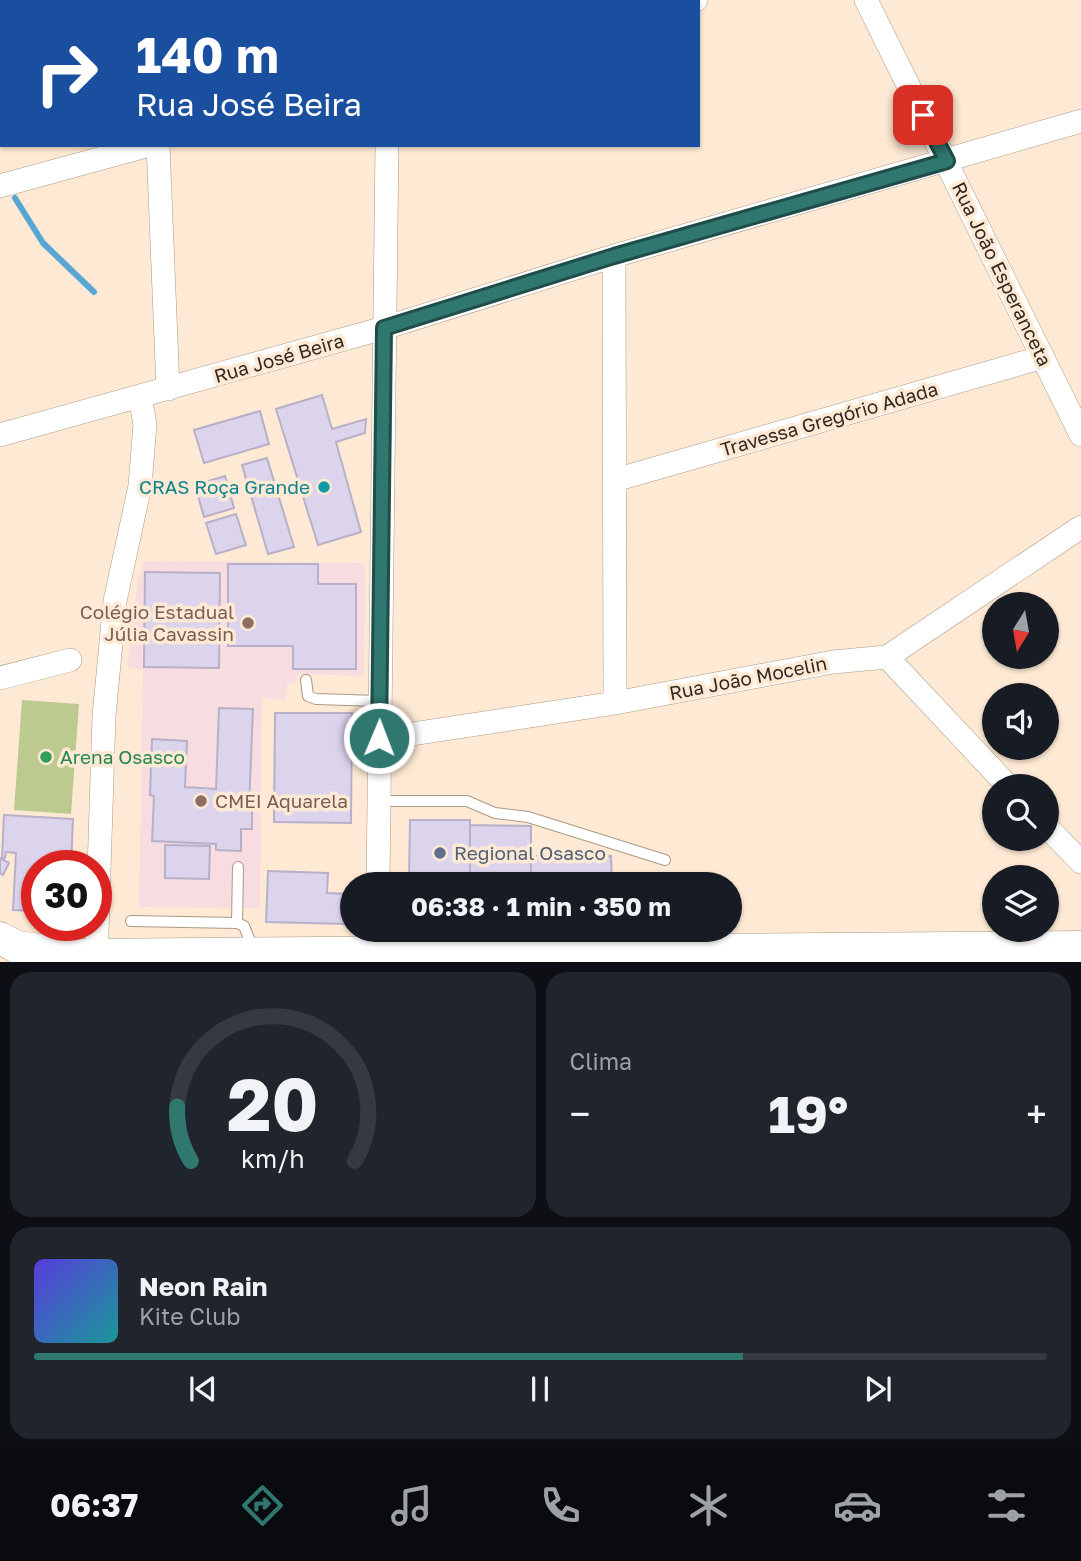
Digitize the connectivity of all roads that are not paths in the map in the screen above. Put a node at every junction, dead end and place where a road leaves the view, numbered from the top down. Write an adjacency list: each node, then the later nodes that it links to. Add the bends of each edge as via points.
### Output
1 (866, 0): 6 (street, Rua João Esperanceta)
2 (1081, 121): 6 (street, Rua José Beira)
3 (143, 147): 7 (street)
4 (158, 147): 11 (street)
5 (387, 147): 9 (street)
6 (947, 161): 8 (street, Rua José Beira); 10 (street, Rua João Esperanceta)
7 (0, 187)
8 (614, 256): 9 (street, Rua José Beira); 15 (street)
9 (384, 328): 11 (street, Rua José Beira); 21 (street)
10 (1043, 358): 14 (street, Rua João Esperanceta); 15 (street, Travessa Gregório Adada)
11 (167, 389): 12 (street, Rua José Beira)
12 (140, 397): 13 (street, Rua José Beira); 38 (street, via 145,424 140,486 116,601 104,716)
13 (0, 435)
14 (1081, 435)
15 (615, 480): 22 (street)
16 (1081, 527): 17 (street, Rua João Mocelin)
17 (887, 657): 22 (street, Rua João Mocelin, via 833,662); 24 (street)
18 (70, 660): 19 (street)
19 (0, 678)
20 (306, 680): 21 (lane, via 308,696 316,699)
21 (379, 701): 23 (street)
22 (615, 703): 23 (street, Rua João Mocelin)
23 (379, 738): 25 (street)
24 (998, 774)
25 (378, 801): 27 (lane, via 467,801 495,813 528,817); 30 (street)
26 (1059, 839): 28 (street)
27 (666, 860)
28 (1081, 862)
29 (238, 867): 32 (lane)
30 (378, 872)
31 (131, 921): 32 (lane)
32 (237, 923): 36 (lane, via 244,926)
33 (0, 937): 38 (main road, via 17,947)
34 (1081, 947): 37 (main road)
35 (378, 948): 36 (main road); 37 (main road)
36 (255, 954): 38 (main road)
37 (840, 955)
38 (96, 959)

